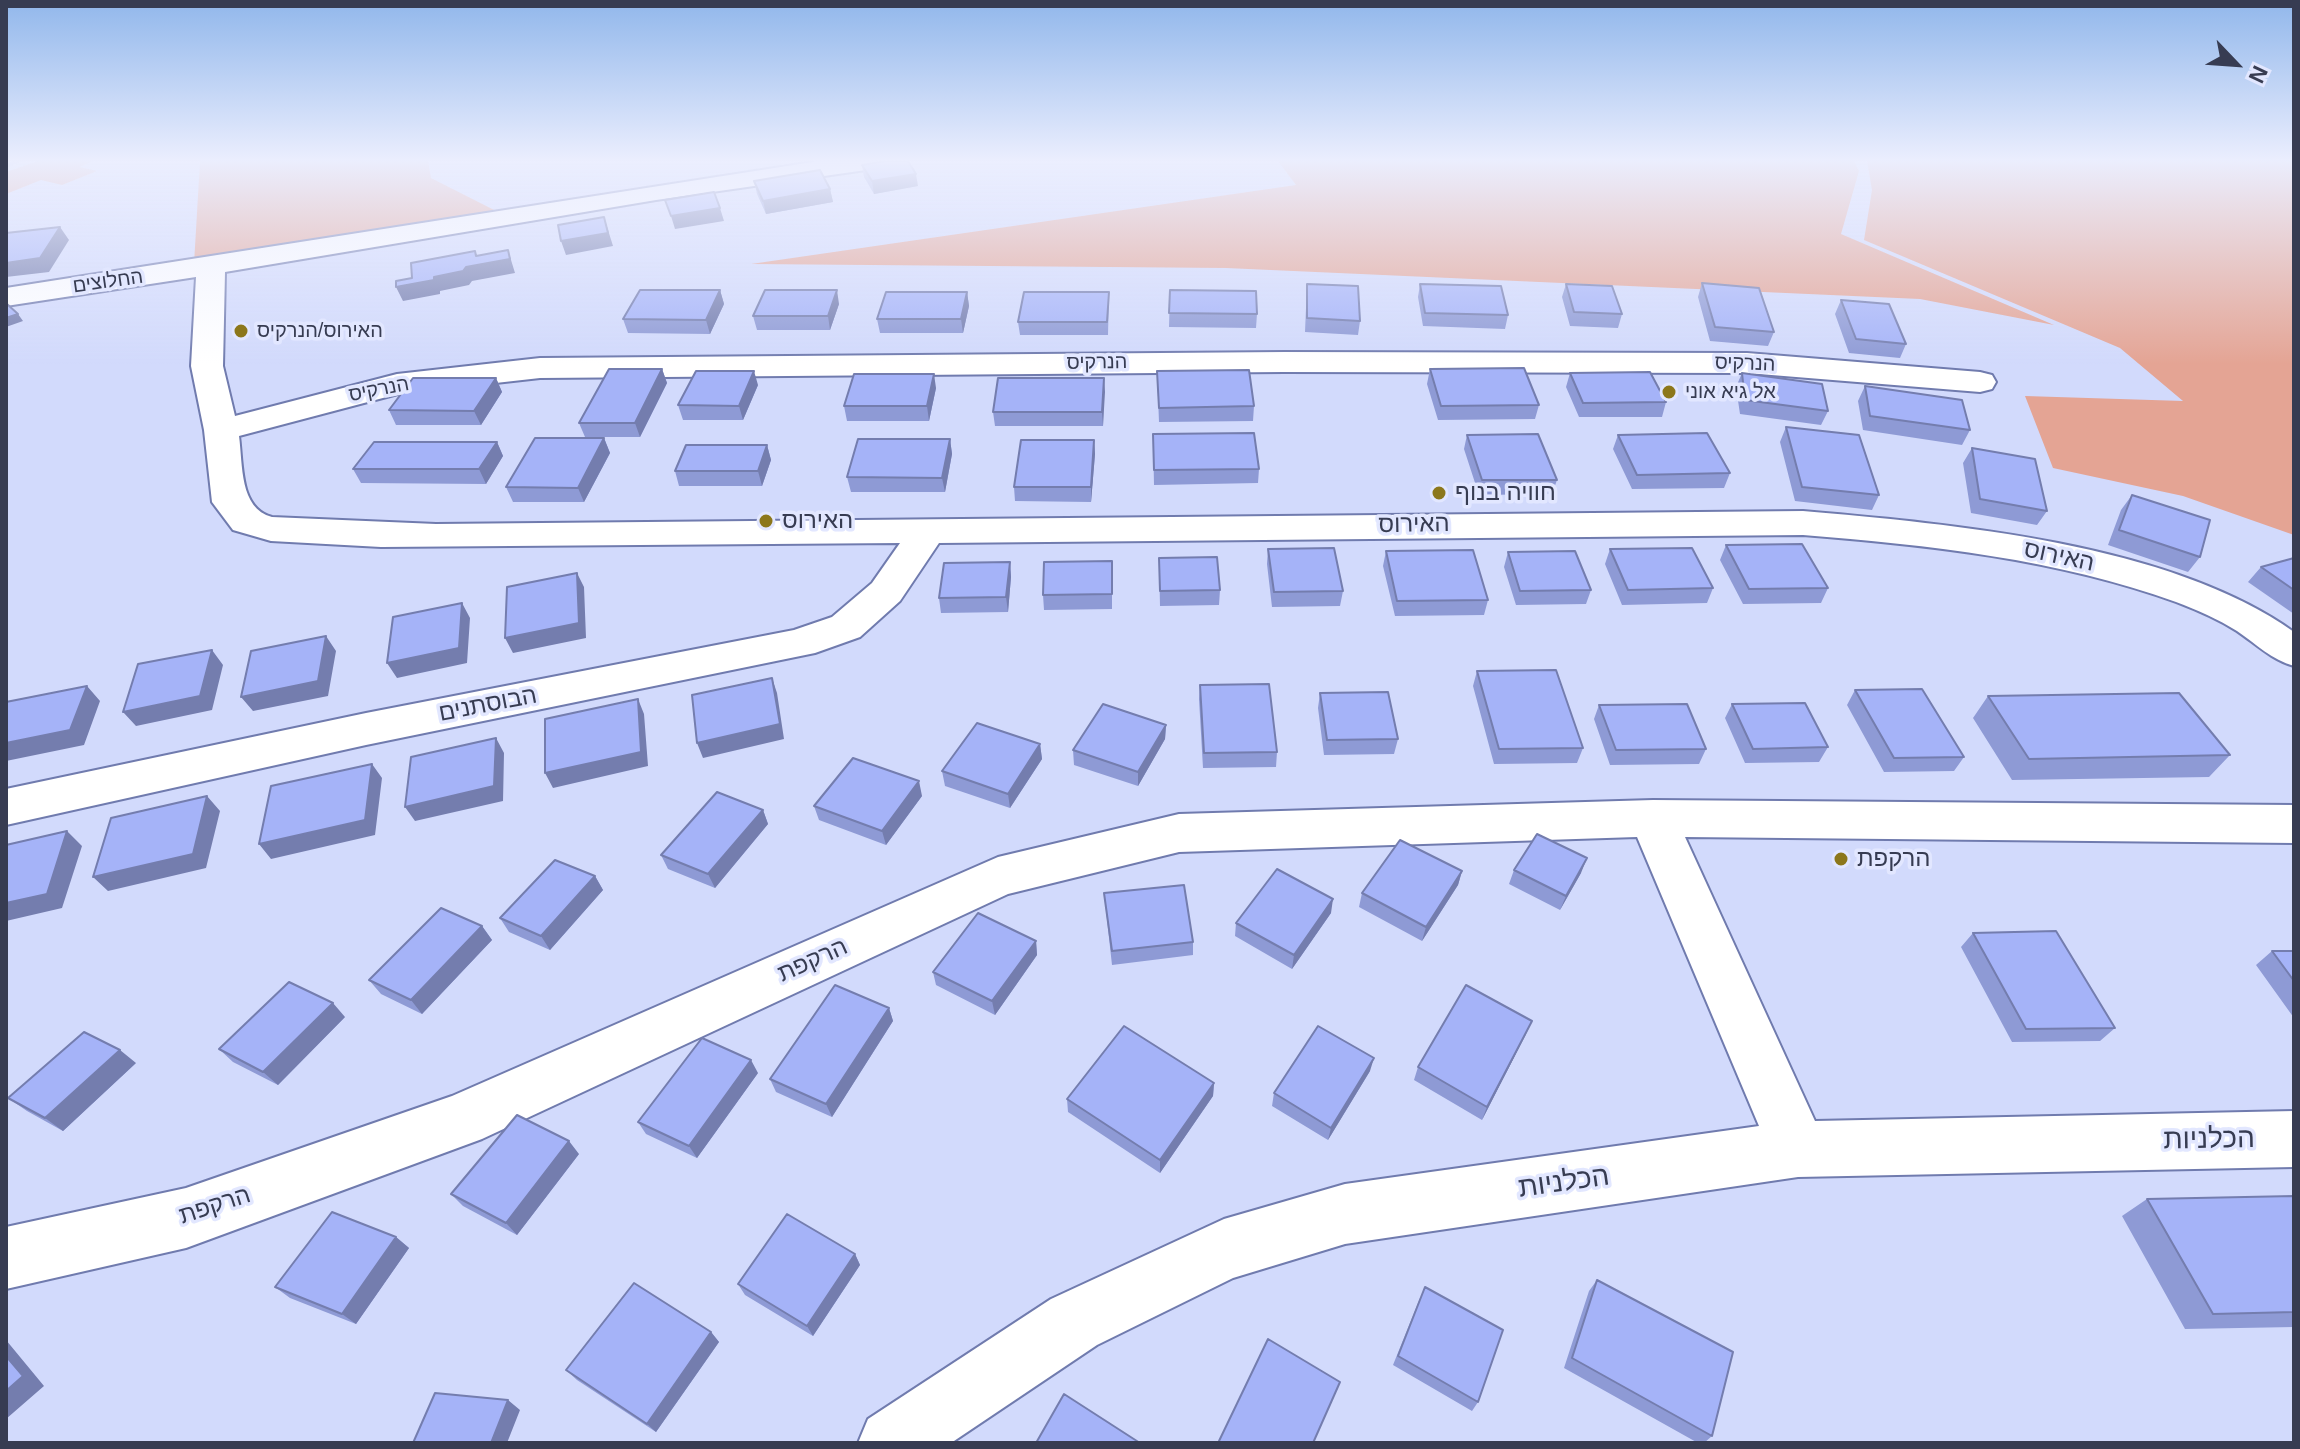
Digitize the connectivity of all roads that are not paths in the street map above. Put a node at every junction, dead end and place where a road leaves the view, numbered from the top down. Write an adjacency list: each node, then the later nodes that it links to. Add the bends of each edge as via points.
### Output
1 (446, 229): 2 (street, החלוצים)
2 (211, 267): 3 (street, החלוצים); 5 (street, האירוס, via 207,366)
3 (6, 297)
4 (1980, 382): 5 (street, הנרקיס, via 1731,363 540,368 397,384)
5 (221, 430): 6 (street, האירוס, via 230,502 246,522 271,529 467,536)
6 (927, 532): 7 (street, האירוס, via 1772,523 1914,531 2096,564 2183,590 2244,616); 8 (street, הבוסתנים, via 886,592 846,627 800,643)
7 (2294, 652)
8 (6, 807)
9 (1653, 818): 10 (street, הרקפת); 12 (street); 13 (street, הרקפת, via 1179,833 998,877 462,1120 186,1218)
10 (2294, 824)
11 (2294, 1139): 12 (street, הכלניות)
12 (1798, 1149): 14 (street, הכלניות, via 1345,1214 1224,1250 1074,1322)
13 (6, 1258)
14 (892, 1443)

